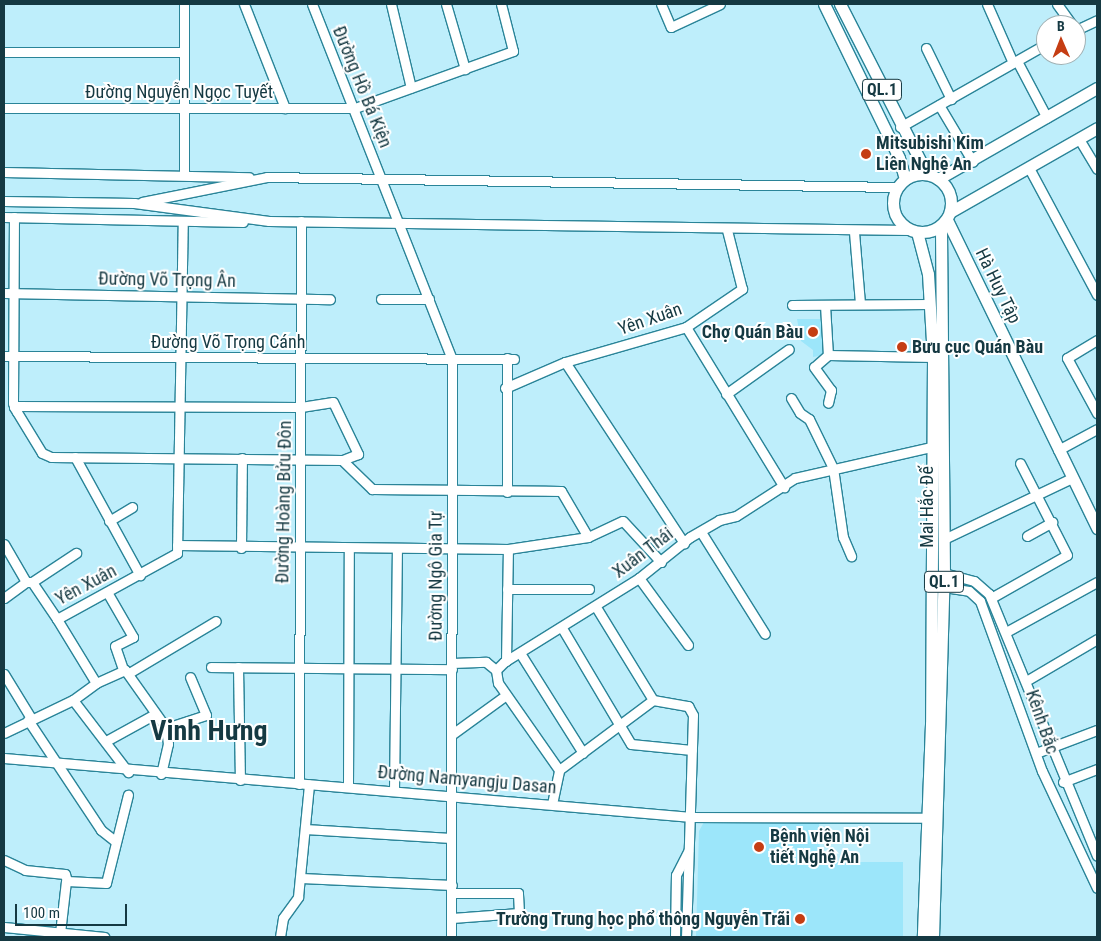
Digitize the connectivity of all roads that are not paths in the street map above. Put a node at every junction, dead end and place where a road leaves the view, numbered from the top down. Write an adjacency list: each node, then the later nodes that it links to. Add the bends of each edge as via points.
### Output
1 (184, 4): 17 (street)
2 (244, 4): 26 (street)
3 (312, 4): 27 (street, Đường Hồ Bá Kiện)
4 (392, 4): 20 (street)
5 (446, 4): 19 (street)
6 (501, 4): 19 (street, Đường Nguyễn Ngọc Tuyết, via 514,50)
7 (661, 4): 8 (street, via 671,27)
8 (720, 4)
9 (824, 4): 41 (main road, QL.1, via 885,127)
10 (840, 4): 29 (main road, QL.1)
11 (987, 4): 18 (street)
12 (1057, 4): 13 (street)
13 (1065, 15)
14 (926, 48): 22 (street)
15 (1036, 50): 18 (street)
16 (4, 52): 17 (street)
17 (184, 52): 25 (street)
18 (1015, 62): 22 (street); 28 (street)
19 (466, 69): 20 (street, Đường Nguyễn Ngọc Tuyết)
20 (411, 88): 27 (street, Đường Nguyễn Ngọc Tuyết)
21 (1097, 88): 28 (main road)
22 (951, 99): 23 (street)
23 (939, 105): 29 (street); 32 (street)
24 (4, 108): 25 (street, Đường Nguyễn Ngọc Tuyết)
25 (184, 108): 26 (street, Đường Nguyễn Ngọc Tuyết); 37 (street)
26 (285, 108): 27 (street, Đường Nguyễn Ngọc Tuyết)
27 (355, 108): 40 (street, Đường Hồ Bá Kiện)
28 (1047, 118): 32 (main road)
29 (900, 128): 36 (main road, QL.1)
30 (1097, 128): 31 (main road)
31 (1079, 139): 33 (main road); 34 (street)
32 (973, 162): 39 (main road)
33 (1029, 168): 46 (main road); 55 (street)
34 (1097, 169)
35 (4, 172): 37 (street)
36 (927, 174): 39 (main road); 41 (main road)
37 (184, 175): 38 (street)
38 (267, 177): 40 (street); 43 (street)
39 (938, 179): 46 (main road, QL.1, via 950,196)
40 (382, 182): 41 (street); 49 (street, Đường Hồ Bá Kiện)
41 (901, 183): 52 (main road, QL.1, via 893,211)
42 (4, 201): 43 (street)
43 (134, 203): 47 (street)
44 (4, 216): 45 (street)
45 (14, 217): 50 (street); 54 (street)
46 (946, 219): 52 (main road); 86 (main road, Hà Huy Tập); 107 (main road, Mai Hắc Đế / QL.1)
47 (269, 221): 48 (street); 50 (street)
48 (300, 221): 49 (street); 57 (street, Đường Hoàng Bửu Đôn)
49 (401, 223): 51 (street); 60 (street, Đường Ngô Gia Tự)
50 (183, 224): 56 (street)
51 (727, 230): 53 (street); 65 (street, Yên Xuân, via 744,286)
52 (913, 231): 53 (street); 62 (main road, Mai Hắc Đế / QL.1, via 925,254)
53 (854, 232): 61 (street)
54 (9, 293): 56 (street, Đường Võ Trọng Ân); 69 (street)
55 (1097, 295)
56 (180, 296): 57 (street, Đường Võ Trọng Ân); 71 (street)
57 (302, 299): 58 (street, Đường Võ Trọng Ân); 72 (street, Đường Hoàng Bửu Đôn)
58 (330, 299)
59 (381, 299): 60 (street)
60 (429, 299): 73 (street, Đường Ngô Gia Tự)
61 (860, 304): 62 (street); 64 (street)
62 (930, 304): 70 (main road, Mai Hắc Đế / QL.1)
63 (792, 305): 64 (street)
64 (825, 305): 68 (street)
65 (686, 327): 74 (street, Yên Xuân); 76 (street)
66 (1097, 340): 78 (street, via 1067,358)
67 (789, 349): 76 (street)
68 (828, 355): 70 (street); 79 (street, via 814,367 830,390)
69 (8, 356): 71 (street, Đường Võ Trọng Cánh); 81 (street)
70 (933, 357): 85 (main road, Mai Hắc Đế / QL.1)
71 (178, 358): 72 (street, Đường Võ Trọng Cánh); 80 (street)
72 (302, 359): 73 (street, Đường Võ Trọng Cánh); 82 (street, Đường Hoàng Bửu Đôn)
73 (452, 359): 75 (street, Đường Võ Trọng Cánh, via 510,358); 96 (street, Đường Ngô Gia Tự)
74 (565, 362): 75 (street, Yên Xuân); 108 (street)
75 (505, 388): 98 (street)
76 (726, 394): 95 (street)
77 (791, 398): 93 (street, via 800,413 809,419)
78 (1094, 399): 83 (street)
79 (828, 403)
80 (178, 405): 81 (street); 82 (street); 87 (street)
81 (14, 406): 88 (street, via 42,453)
82 (301, 407): 90 (street, Đường Hoàng Bửu Đôn); 91 (street, via 333,402 358,454)
83 (1097, 413)
84 (1097, 429): 86 (street)
85 (932, 447): 93 (street, Xuân Thái); 164 (main road, Mai Hắc Đế / QL.1)
86 (1058, 450): 94 (main road, Hà Huy Tập)
87 (179, 456): 88 (street); 89 (street); 110 (street)
88 (76, 457): 101 (street)
89 (242, 458): 90 (street); 111 (street)
90 (300, 459): 91 (street); 112 (street, Đường Hoàng Bửu Đôn)
91 (342, 460): 96 (street, via 372,489)
92 (1020, 463): 97 (street)
93 (833, 468): 95 (street, Xuân Thái, via 794,478); 118 (street, via 843,537)
94 (1072, 478): 97 (street); 100 (main road, Hà Huy Tập)
95 (784, 487): 104 (street, Xuân Thái)
96 (453, 491): 98 (street); 115 (street, Đường Ngô Gia Tự)
97 (1036, 491): 102 (street); 107 (street)
98 (507, 492): 106 (street, via 563,492)
99 (132, 507): 101 (street)
100 (1093, 508): 103 (main road, Hà Huy Tập)
101 (109, 521): 121 (street)
102 (1052, 522): 105 (street); 132 (street, via 1066,556)
103 (1097, 528)
104 (701, 532): 108 (street, Xuân Thái); 138 (street)
105 (1027, 536)
106 (588, 537): 116 (street); 119 (street, via 625,521)
107 (944, 540): 120 (main road, Mai Hắc Đế / QL.1)
108 (684, 543): 119 (street, Xuân Thái)
109 (4, 544): 123 (street)
110 (177, 545): 111 (street); 121 (street, Yên Xuân, via 172,559)
111 (241, 548): 112 (street)
112 (299, 548): 113 (street); 146 (street, Đường Hoàng Bửu Đôn)
113 (349, 548): 114 (street); 147 (street)
114 (397, 548): 115 (street); 148 (street)
115 (452, 548): 116 (street); 143 (street, Đường Ngô Gia Tự)
116 (508, 549): 127 (street)
117 (76, 553): 123 (street)
118 (851, 556)
119 (661, 562): 122 (street, Xuân Thái)
120 (944, 573): 125 (street); 126 (main road, Mai Hắc Đế / QL.1)
121 (140, 575): 129 (street, Yên Xuân)
122 (639, 578): 133 (street, Xuân Thái); 140 (street)
123 (29, 582): 131 (street); 134 (street)
124 (1097, 582): 137 (street)
125 (982, 585): 130 (street); 132 (street, Kênh Bắc)
126 (944, 586): 130 (street); 164 (main road, Mai Hắc Đế / QL.1)
127 (507, 589): 128 (street); 142 (street)
128 (589, 590)
129 (107, 592): 134 (street, Yên Xuân); 150 (street, via 133,637 115,646)
130 (974, 594): 170 (street, Kênh Bắc, via 988,619)
131 (4, 598)
132 (991, 598): 137 (street, Kênh Bắc)
133 (596, 607): 136 (street, Xuân Thái); 157 (street)
134 (57, 619): 154 (street, Yên Xuân)
135 (216, 622): 150 (street)
136 (562, 628): 141 (street, Xuân Thái); 160 (street)
137 (1006, 632): 153 (street, Kênh Bắc)
138 (766, 634)
139 (1097, 639): 153 (street)
140 (688, 645)
141 (520, 653): 142 (street, Xuân Thái); 169 (street)
142 (506, 661): 149 (street, Xuân Thái)
143 (452, 666): 148 (street); 149 (street, via 486,662); 165 (street, Đường Ngô Gia Tự)
144 (212, 667): 145 (street)
145 (238, 667): 146 (street); 177 (street)
146 (299, 667): 147 (street); 179 (street, Đường Hoàng Bửu Đôn)
147 (347, 668): 148 (street); 181 (street)
148 (395, 668): 182 (street)
149 (496, 670): 155 (street)
150 (126, 671): 154 (street); 158 (street)
151 (4, 674): 159 (street)
152 (190, 677): 161 (street, via 206,715)
153 (1026, 681): 167 (street, Kênh Bắc)
154 (96, 683): 156 (street)
155 (506, 695): 165 (street); 174 (street)
156 (73, 700): 159 (street); 166 (street)
157 (653, 700): 160 (street); 168 (street, via 688,706 693,716)
158 (155, 714): 161 (street); 166 (street)
159 (30, 719): 163 (street); 172 (street)
160 (623, 725): 168 (street, via 631,744); 169 (street)
161 (166, 728): 176 (street, via 168,744)
162 (1097, 730): 167 (street)
163 (4, 733)
164 (935, 734): 187 (main road, Mai Hắc Đế / QL.1); 210 (main road, Mai Hắc Đế / QL.1)
165 (451, 736): 184 (street, Đường Ngô Gia Tự)
166 (106, 741): 175 (street)
167 (1050, 748): 170 (street); 178 (street, Kênh Bắc)
168 (692, 750): 186 (street)
169 (583, 753): 174 (street)
170 (1036, 754): 194 (street, Kênh Bắc)
171 (4, 758): 172 (street, Đường Namyangju Dasan)
172 (59, 763): 175 (street, Đường Namyangju Dasan); 190 (street, via 101,830)
173 (1097, 769): 178 (street)
174 (559, 770): 185 (street)
175 (128, 772): 176 (street, Đường Namyangju Dasan)
176 (161, 774): 177 (street, Đường Namyangju Dasan)
177 (240, 780): 179 (street, Đường Namyangju Dasan)
178 (1063, 782): 192 (street, Kênh Bắc)
179 (298, 784): 180 (street, Đường Namyangju Dasan)
180 (309, 785): 181 (street, Đường Namyangju Dasan); 188 (street)
181 (348, 787): 182 (street, Đường Namyangju Dasan)
182 (394, 790): 184 (street, Đường Namyangju Dasan)
183 (128, 795): 190 (street)
184 (452, 795): 185 (street, Đường Namyangju Dasan); 189 (street, Đường Ngô Gia Tự)
185 (552, 804): 186 (street, Đường Namyangju Dasan)
186 (690, 817): 187 (street, Đường Namyangju Dasan); 191 (street)
187 (928, 818): 209 (main road, Mai Hắc Đế / QL.1)
188 (306, 829): 189 (street); 195 (street)
189 (451, 838): 198 (street, Đường Ngô Gia Tự)
190 (114, 840): 196 (street, via 107,882)
191 (688, 852): 199 (street, via 676,875); 200 (street)
192 (1097, 856)
193 (4, 860): 196 (street, via 25,870 64,874)
194 (1093, 869): 197 (street, Kênh Bắc)
195 (300, 878): 198 (street); 205 (street, via 295,904 282,921)
196 (66, 881): 203 (street)
197 (1097, 888)
198 (452, 889): 201 (street, Đường Ngô Gia Tự); 201 (street, via 518,893 519,913)
199 (671, 909): 200 (street); 207 (street)
200 (686, 909): 208 (street)
201 (452, 918): 206 (street, Đường Ngô Gia Tự)
202 (4, 927): 203 (street)
203 (60, 933): 204 (street)
204 (105, 937)
205 (280, 937)
206 (451, 937)
207 (675, 937)
208 (686, 937)
209 (923, 937)
210 (933, 937)

